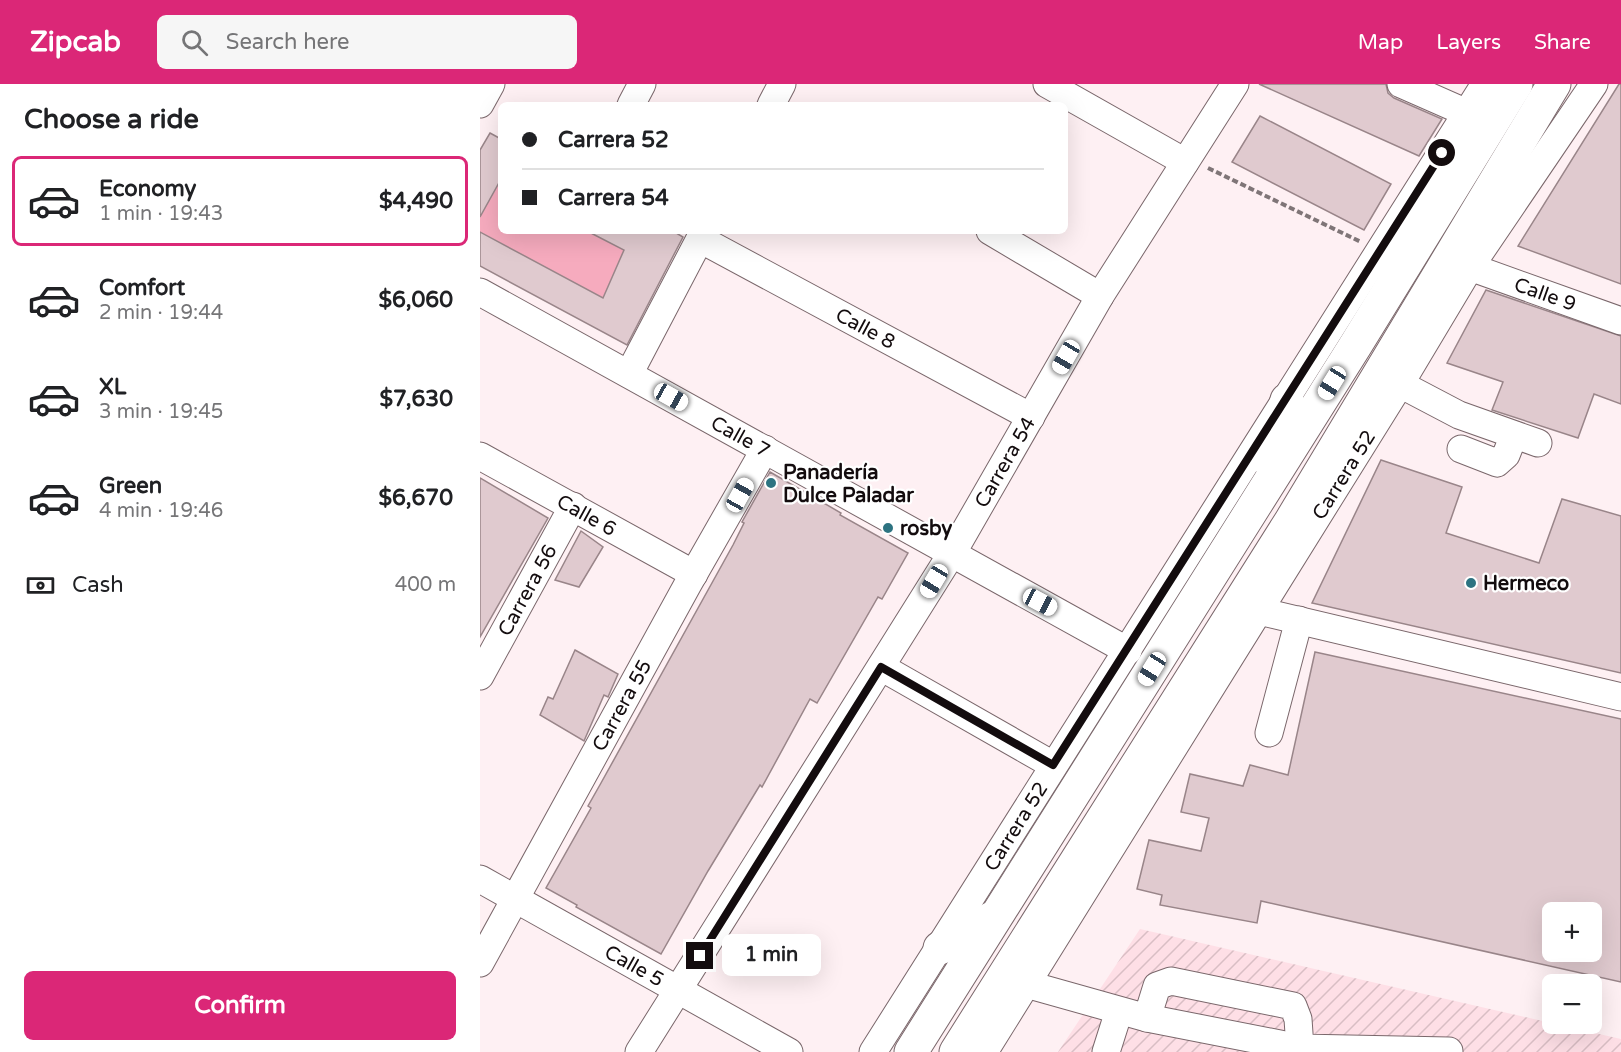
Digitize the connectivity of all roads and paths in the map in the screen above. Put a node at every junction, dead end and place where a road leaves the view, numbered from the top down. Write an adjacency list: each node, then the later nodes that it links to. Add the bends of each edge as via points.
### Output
1 (491, 84): 11 (street)
2 (642, 84): 10 (street)
3 (1047, 84): 13 (street)
4 (1235, 84): 13 (street, Carrera 54)
5 (1401, 84): 12 (street)
6 (1485, 84): 12 (street, Carrera 52)
7 (1516, 84): 29 (main road, Carrera 52)
8 (1554, 84): 22 (main road, Carrera 52)
9 (1594, 84): 17 (street, Carrera 52)
10 (633, 102)
11 (480, 104)
12 (1467, 113): 23 (street, Carrera 52)
13 (1187, 160): 16 (path); 19 (street, Carrera 54)
14 (995, 234): 19 (street)
15 (702, 235): 21 (street); 24 (street, Calle 8)
16 (1371, 246)
17 (1470, 267): 20 (street, Calle 9); 22 (street, Carrera 52)
18 (480, 292): 21 (street, Calle 7)
19 (1100, 296): 24 (street, Carrera 54)
20 (1621, 321)
21 (629, 374): 26 (street, Calle 7)
22 (1390, 377): 25 (street, Carrera 52); 27 (street, via 1459,415 1526,439 1497,463); 31 (main road, Carrera 52)
23 (1287, 400): 29 (main road); 36 (street, Carrera 52)
24 (1031, 417): 32 (street, Carrera 54)
25 (1378, 417): 31 (main road); 34 (street, Carrera 52)
26 (765, 449): 32 (street, Calle 7); 33 (street, Carrera 55)
27 (1461, 449)
28 (480, 456): 30 (street, Calle 6)
29 (1262, 494): 46 (main road, Carrera 52)
30 (573, 506): 33 (street, Calle 6); 38 (street, Carrera 56)
31 (1291, 521): 40 (main road, Carrera 52)
32 (951, 553): 36 (street, Calle 7); 37 (street, Carrera 54)
33 (694, 574): 45 (street, Carrera 55)
34 (1259, 611): 35 (street); 42 (street, Carrera 52)
35 (1299, 620): 39 (street); 41 (street)
36 (1128, 651): 43 (street, Carrera 52)
37 (881, 667): 43 (street); 50 (street, Carrera 54)
38 (480, 676)
39 (1621, 697)
40 (1164, 719): 42 (main road); 60 (main road, Carrera 52)
41 (1269, 733)
42 (1172, 750): 49 (street, Carrera 52)
43 (1053, 765): 47 (street, Carrera 52)
44 (480, 879): 45 (street, Calle 5)
45 (516, 898): 48 (street, Carrera 55); 50 (street, Calle 5)
46 (996, 916): 47 (main road); 59 (main road, Carrera 52)
47 (940, 948): 58 (street, Carrera 52)
48 (480, 963)
49 (1026, 984): 51 (street); 61 (street, Carrera 52)
50 (678, 990): 56 (street, Carrera 54); 57 (street, Calle 5)
51 (1119, 1011): 52 (street); 62 (street)
52 (1147, 1018): 53 (street); 53 (street, via 1157,987 1171,981 1293,1006 1298,1019)
53 (1299, 1050): 54 (street)
54 (1344, 1050): 55 (street)
55 (1449, 1051)
56 (639, 1052)
57 (789, 1052)
58 (873, 1052)
59 (911, 1052)
60 (956, 1052)
61 (984, 1052)
62 (1106, 1052)

